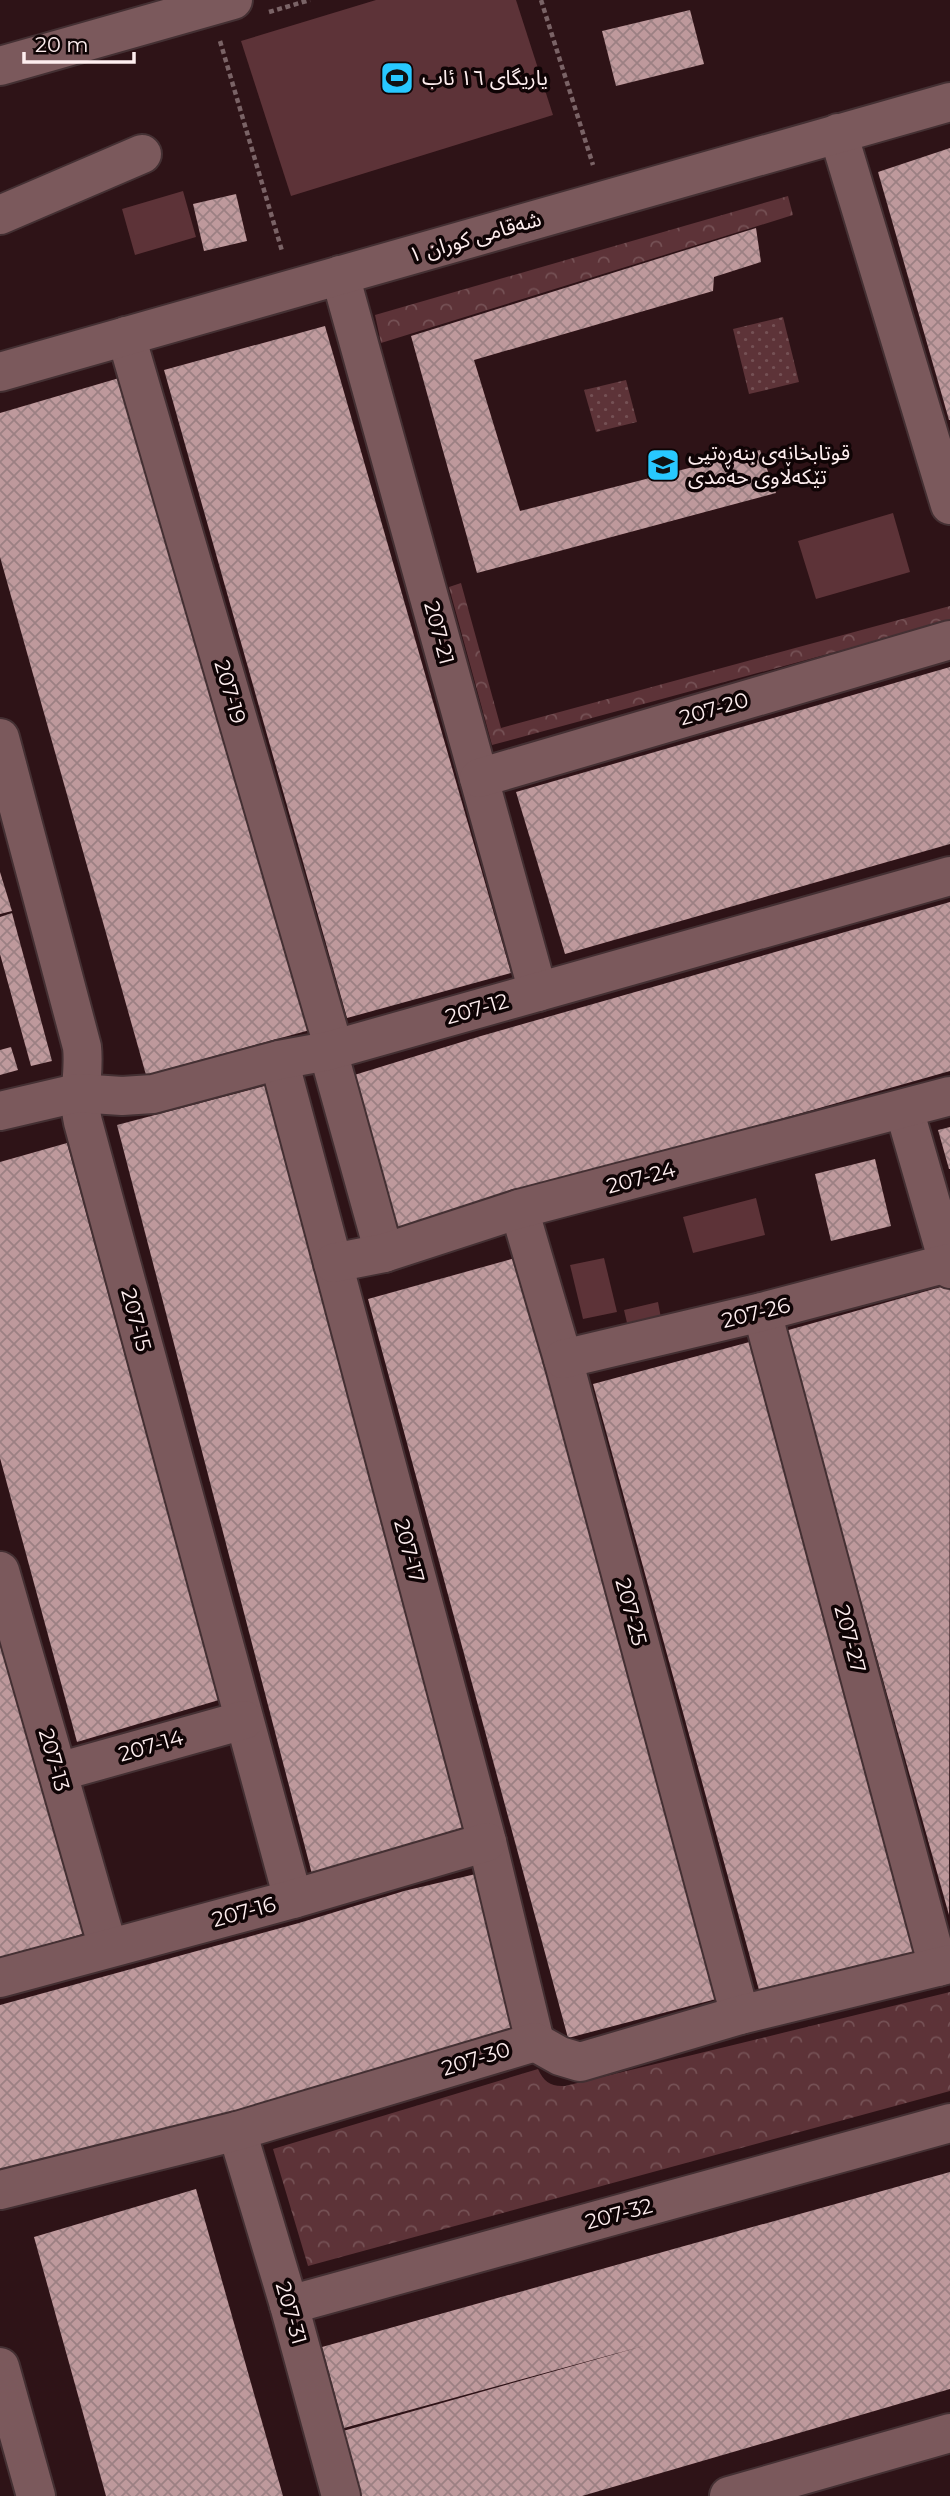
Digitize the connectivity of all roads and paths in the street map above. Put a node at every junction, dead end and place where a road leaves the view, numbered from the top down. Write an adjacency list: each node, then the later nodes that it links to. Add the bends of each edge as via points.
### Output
1 (310, 0): 3 (path)
2 (541, 0): 8 (path)
3 (235, 15): 4 (street); 10 (path)
4 (0, 66)
5 (950, 102): 6 (street, شەقامی کوران ١)
6 (838, 133): 11 (street, شەقامی کوران ١); 14 (street)
7 (142, 153): 9 (street)
8 (593, 165)
9 (0, 215)
10 (282, 251)
11 (340, 275): 12 (street, شەقامی کوران ١); 17 (street, 207-21)
12 (126, 336): 13 (street, شەقامی کوران ١); 20 (street, 207-19)
13 (0, 372)
14 (950, 505)
15 (950, 640): 17 (street, 207-20)
16 (0, 738): 22 (street, 207-15, via 82,1047)
17 (479, 778): 19 (street, 207-21)
18 (950, 876): 19 (street, 207-12)
19 (538, 992): 20 (street, 207-12)
20 (331, 1050): 21 (street, 207-12); 27 (street)
21 (279, 1060): 22 (street, 207-12, via 153,1094); 28 (street, 207-17)
22 (80, 1093): 25 (street, 207-12); 33 (street, 207-15, via 83,1122)
23 (950, 1096): 24 (street, 207-24)
24 (904, 1109): 26 (street, 207-24); 29 (street)
25 (0, 1111)
26 (519, 1209): 27 (street, 207-24); 31 (street, 207-25)
27 (384, 1253): 28 (street, 207-24)
28 (333, 1263): 35 (street, 207-17)
29 (949, 1266): 30 (street, 207-26)
30 (762, 1312): 31 (street, 207-26); 38 (street, 207-27)
31 (562, 1359): 40 (street, 207-25)
32 (0, 1571): 34 (street, 207-13)
33 (244, 1720): 34 (street, 207-14); 36 (street, 207-15)
34 (58, 1772): 37 (street, 207-13)
35 (487, 1842): 36 (street, 207-16); 41 (street, 207-17)
36 (293, 1899): 37 (street, 207-16)
37 (108, 1948): 39 (street, 207-16)
38 (944, 1965): 40 (street, 207-30)
39 (0, 1978)
40 (740, 2015): 41 (street, 207-30, via 580,2062)
41 (535, 2042): 43 (street, 207-30)
42 (950, 2123): 45 (street, 207-32)
43 (237, 2131): 44 (street, 207-30); 45 (street, 207-31)
44 (0, 2190)
45 (289, 2305): 49 (street, 207-31)
46 (1, 2376): 48 (street)
47 (950, 2433): 50 (street)
48 (36, 2496)
49 (341, 2496)
50 (729, 2496)

